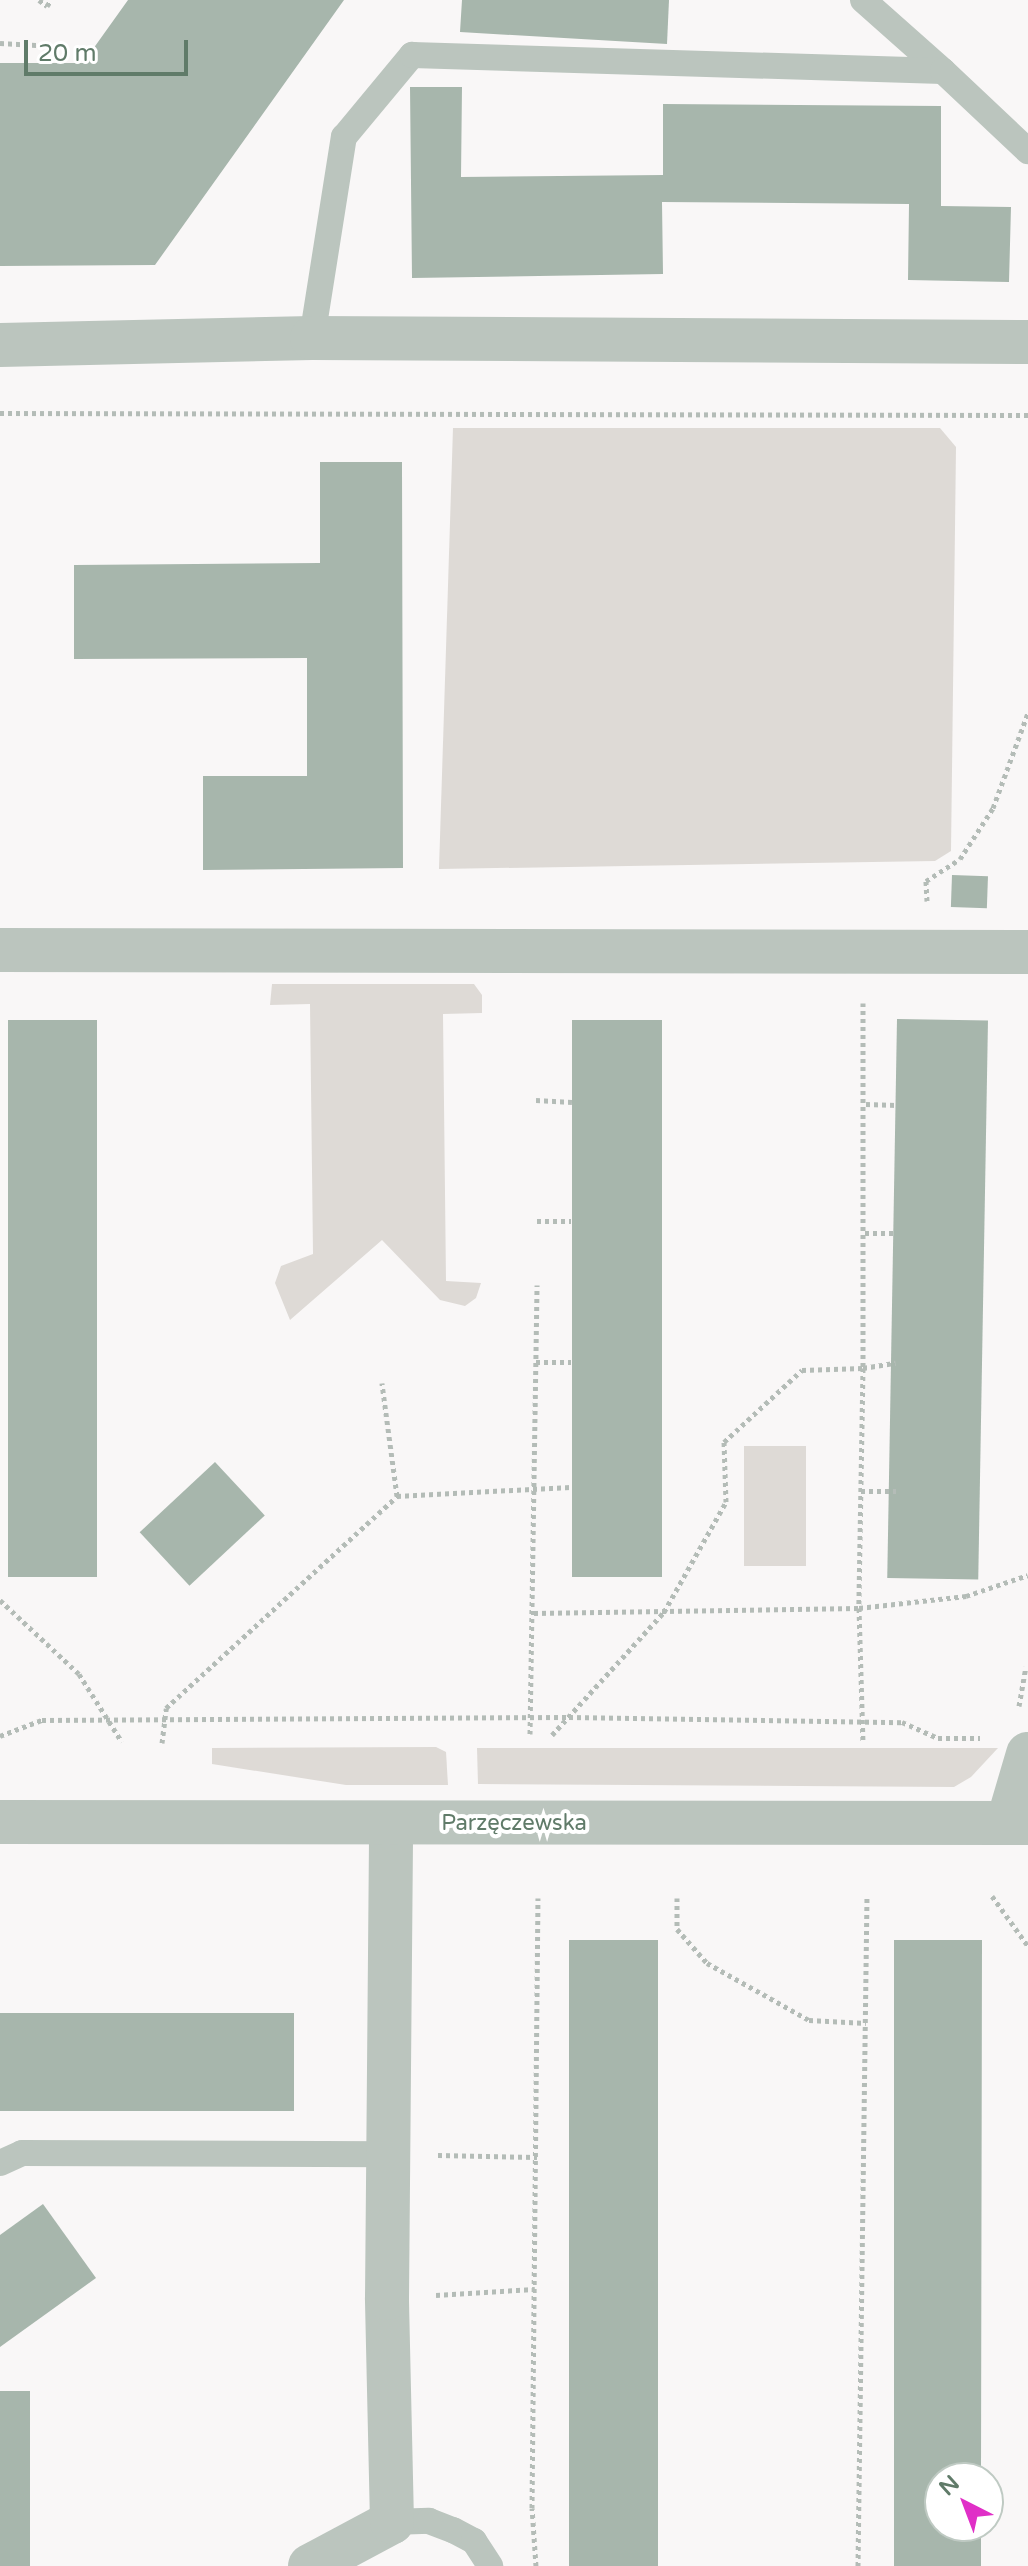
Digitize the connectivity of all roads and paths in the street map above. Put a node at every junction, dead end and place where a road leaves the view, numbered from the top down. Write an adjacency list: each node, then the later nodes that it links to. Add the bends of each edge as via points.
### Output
1 (39, 0): 2 (path, via 47,6)
2 (51, 0)
3 (863, 0): 6 (lane)
4 (0, 43): 5 (path)
5 (54, 46)
6 (943, 71): 7 (lane); 8 (lane, via 412,55 344,137)
7 (1028, 151)
8 (312, 338): 9 (street); 10 (street)
9 (1028, 342)
10 (0, 345)
11 (0, 413): 12 (path)
12 (1028, 415)
13 (1028, 713): 16 (path, via 993,808 960,859 926,881)
14 (0, 950): 16 (street)
15 (1028, 952): 16 (street)
16 (925, 954)
17 (866, 995): 20 (path)
18 (536, 1100): 19 (path)
19 (572, 1102)
20 (866, 1104): 21 (path); 24 (path)
21 (897, 1105)
22 (537, 1221): 23 (path)
23 (571, 1221)
24 (865, 1233): 25 (path); 30 (path)
25 (897, 1233)
26 (537, 1285): 27 (path)
27 (536, 1362): 28 (path); 33 (path)
28 (571, 1362)
29 (896, 1363): 30 (path)
30 (863, 1368): 34 (path); 40 (path, via 802,1370 724,1442 726,1502)
31 (382, 1383): 36 (path)
32 (571, 1487): 33 (path)
33 (535, 1488): 36 (path); 41 (path)
34 (861, 1491): 35 (path); 39 (path)
35 (896, 1491)
36 (397, 1496): 47 (path, via 166,1708)
37 (1028, 1575): 39 (path, via 966,1596)
38 (0, 1600): 46 (path, via 79,1674)
39 (859, 1608): 40 (path); 49 (path)
40 (664, 1612): 41 (path); 45 (path)
41 (534, 1613): 48 (path)
42 (1028, 1659): 43 (path)
43 (1027, 1666): 44 (path)
44 (1019, 1710)
45 (569, 1717): 48 (path); 49 (path); 51 (path)
46 (107, 1718): 47 (path); 52 (path, via 42,1720); 54 (path)
47 (165, 1718): 48 (path); 55 (path)
48 (531, 1719): 50 (path)
49 (862, 1721): 53 (path); 56 (path, via 902,1722 938,1738)
50 (530, 1734)
51 (552, 1735)
52 (0, 1736)
53 (863, 1741)
54 (122, 1742)
55 (162, 1743)
56 (1011, 1746): 58 (street)
57 (0, 1822): 59 (street, Parzęczewska)
58 (1018, 1822): 59 (street, Parzęczewska)
59 (391, 1825): 66 (street)
60 (992, 1896): 64 (path)
61 (867, 1897): 65 (path)
62 (538, 1898): 67 (path)
63 (677, 1898): 65 (path, via 677,1929 707,1963 809,2020)
64 (1028, 1946)
65 (866, 2023): 75 (path)
66 (389, 2154): 67 (path); 68 (lane, via 22,2153); 70 (street)
67 (537, 2157): 69 (path)
68 (0, 2163)
69 (535, 2289): 70 (path); 74 (path)
70 (387, 2298): 71 (street)
71 (392, 2522): 72 (street); 73 (lane, via 429,2521 453,2530 474,2541)
72 (310, 2566)
73 (490, 2566)
74 (536, 2566)
75 (858, 2566)

